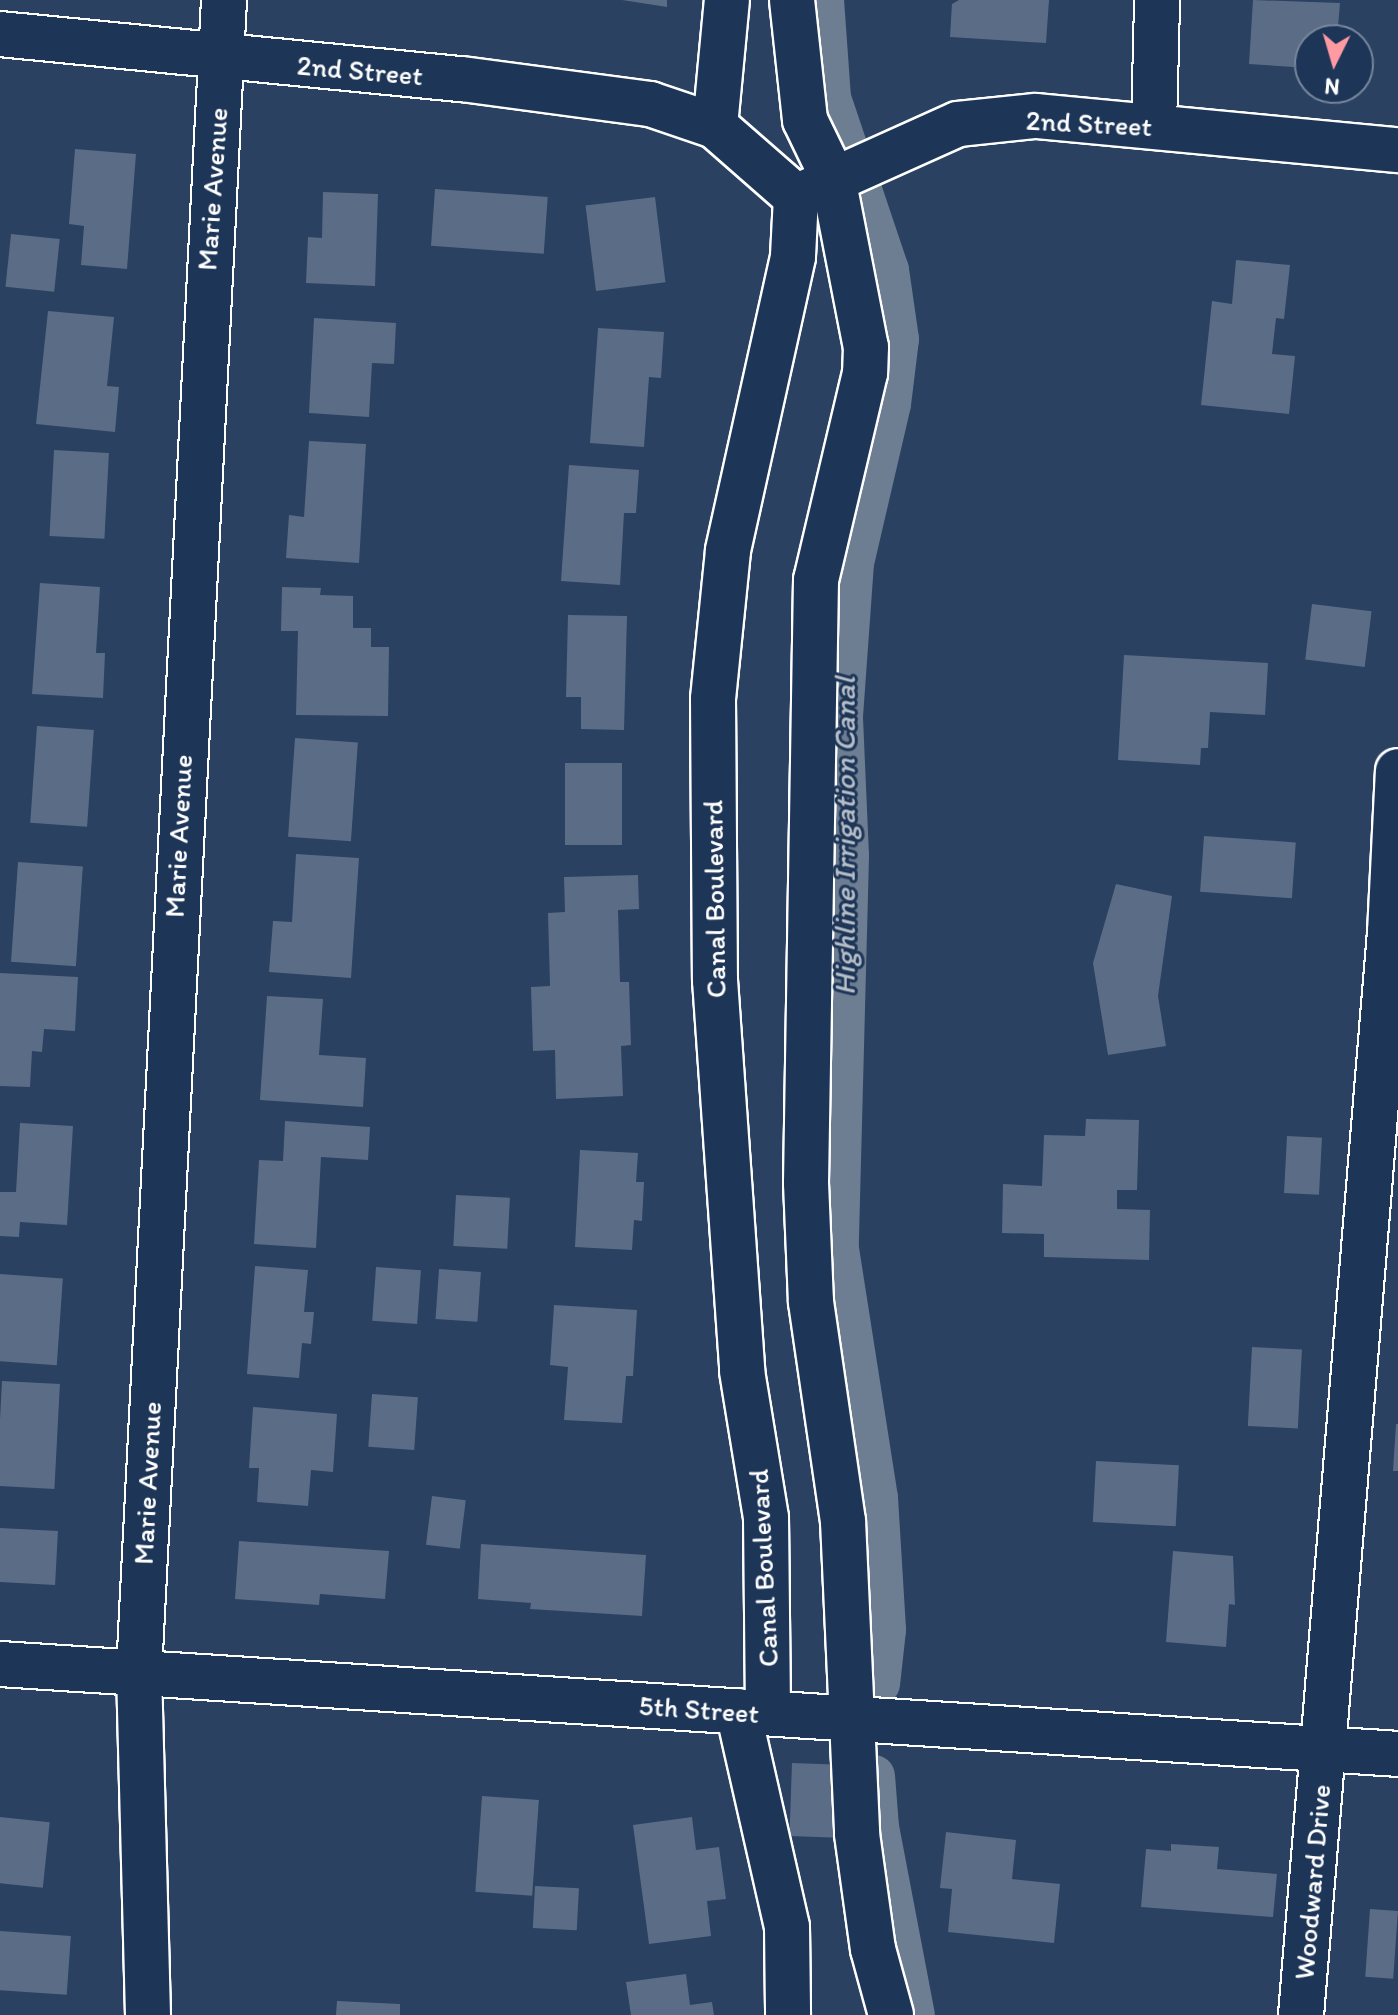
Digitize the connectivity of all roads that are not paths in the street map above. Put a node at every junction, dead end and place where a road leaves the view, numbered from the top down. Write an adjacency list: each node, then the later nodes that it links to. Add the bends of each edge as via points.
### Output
1 (224, 0): 6 (street, Marie Avenue)
2 (727, 0): 7 (street)
3 (792, 0): 10 (street, via 805,120)
4 (1157, 0): 8 (street)
5 (0, 34): 6 (street, 2nd Street)
6 (221, 58): 7 (street, 2nd Street, via 590,94 691,114); 13 (street, Marie Avenue)
7 (715, 126): 10 (street)
8 (1154, 126): 9 (street, 2nd Street); 10 (street, 2nd Street, via 1036,116 958,124)
9 (1398, 150)
10 (822, 184): 14 (street, Canal Boulevard, via 793,257 728,551 713,699 715,980 742,1371 766,1518); 15 (street, via 866,347 865,373 816,580 806,1183 811,1302 843,1521)
11 (1398, 771): 16 (street, Woodward Drive, via 1390,933)
12 (0, 1664): 13 (street, 5th Street)
13 (139, 1672): 14 (street, 5th Street); 18 (street, Marie Avenue)
14 (753, 1712): 15 (street, 5th Street); 19 (street, Canal Boulevard, via 787,1927)
15 (848, 1719): 16 (street, 5th Street); 20 (street, via 867,1910)
16 (1323, 1750): 17 (street, 5th Street); 21 (street, Woodward Drive)
17 (1398, 1754)
18 (148, 2015)
19 (788, 2015)
20 (891, 2015)
21 (1301, 2015)

